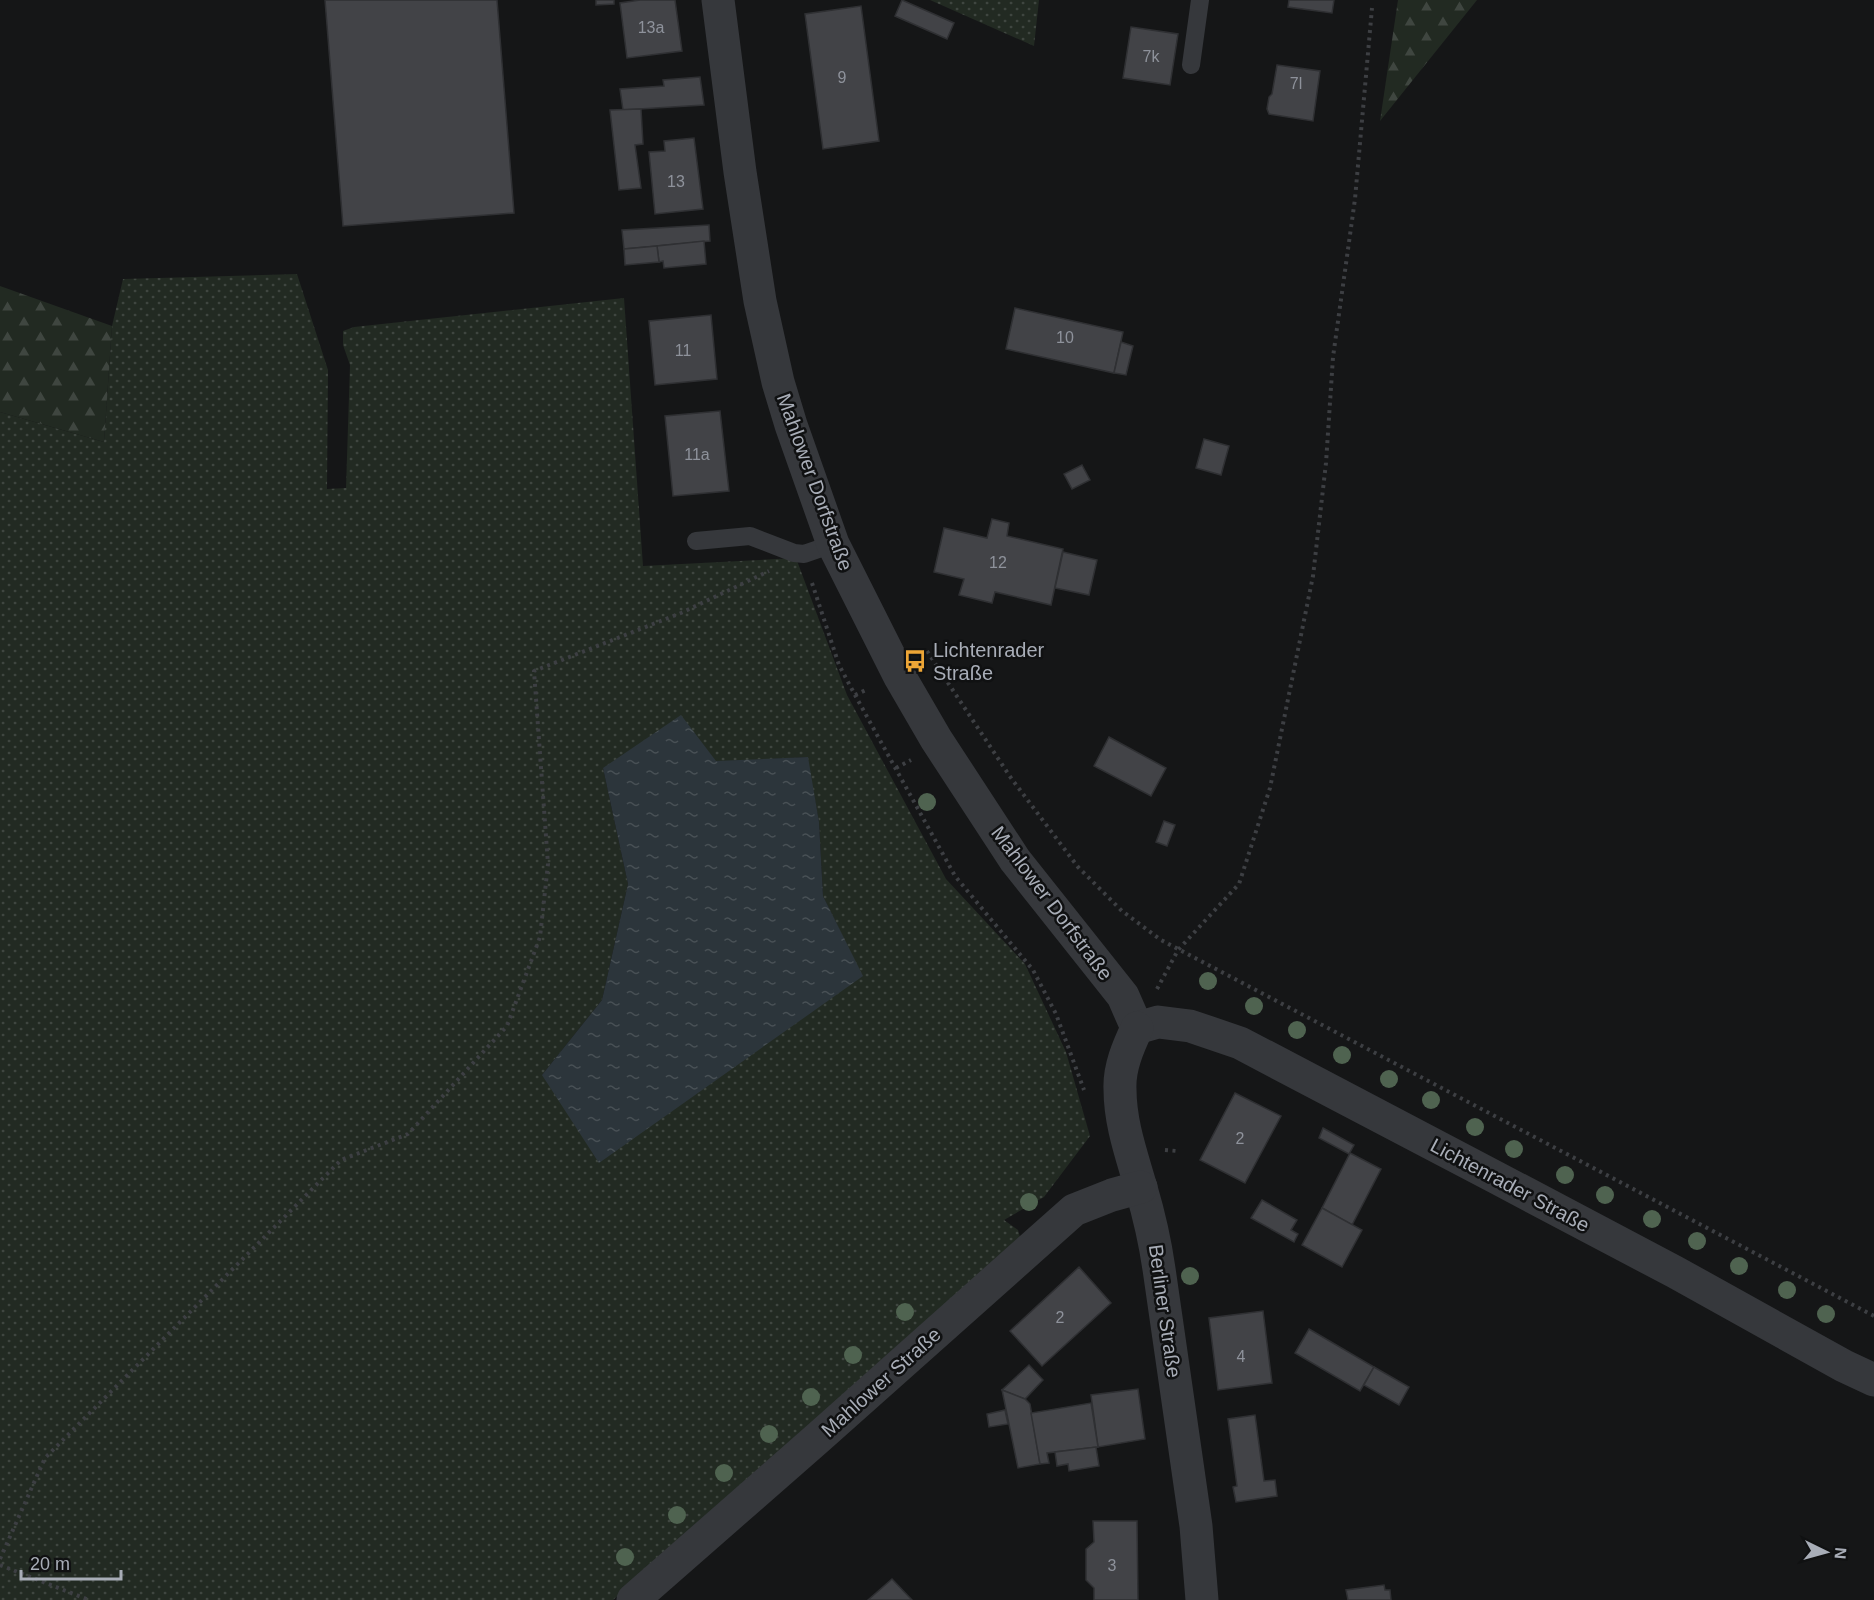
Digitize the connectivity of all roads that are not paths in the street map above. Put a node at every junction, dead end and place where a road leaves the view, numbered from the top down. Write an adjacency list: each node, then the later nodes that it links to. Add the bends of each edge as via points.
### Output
1 (718, 0): 5 (street, Mahlower Dorfstraße, via 760,301 791,425)
2 (1200, 0): 3 (lane)
3 (1191, 64)
4 (696, 541): 5 (lane, via 750,536 804,554)
5 (834, 544): 6 (street, Mahlower Dorfstraße, via 900,677 936,739 1015,860 1123,996)
6 (1137, 1028): 7 (street, Berliner Straße, via 1126,1051 1120,1088 1122,1116); 8 (street, Lichtenrader Straße, via 1158,1022 1190,1026 1240,1043)
7 (1141, 1187): 9 (street, Mahlower Straße, via 1074,1210); 10 (street, Berliner Straße, via 1159,1269 1196,1526)
8 (1874, 1380)
9 (633, 1600)
10 (1202, 1600)

